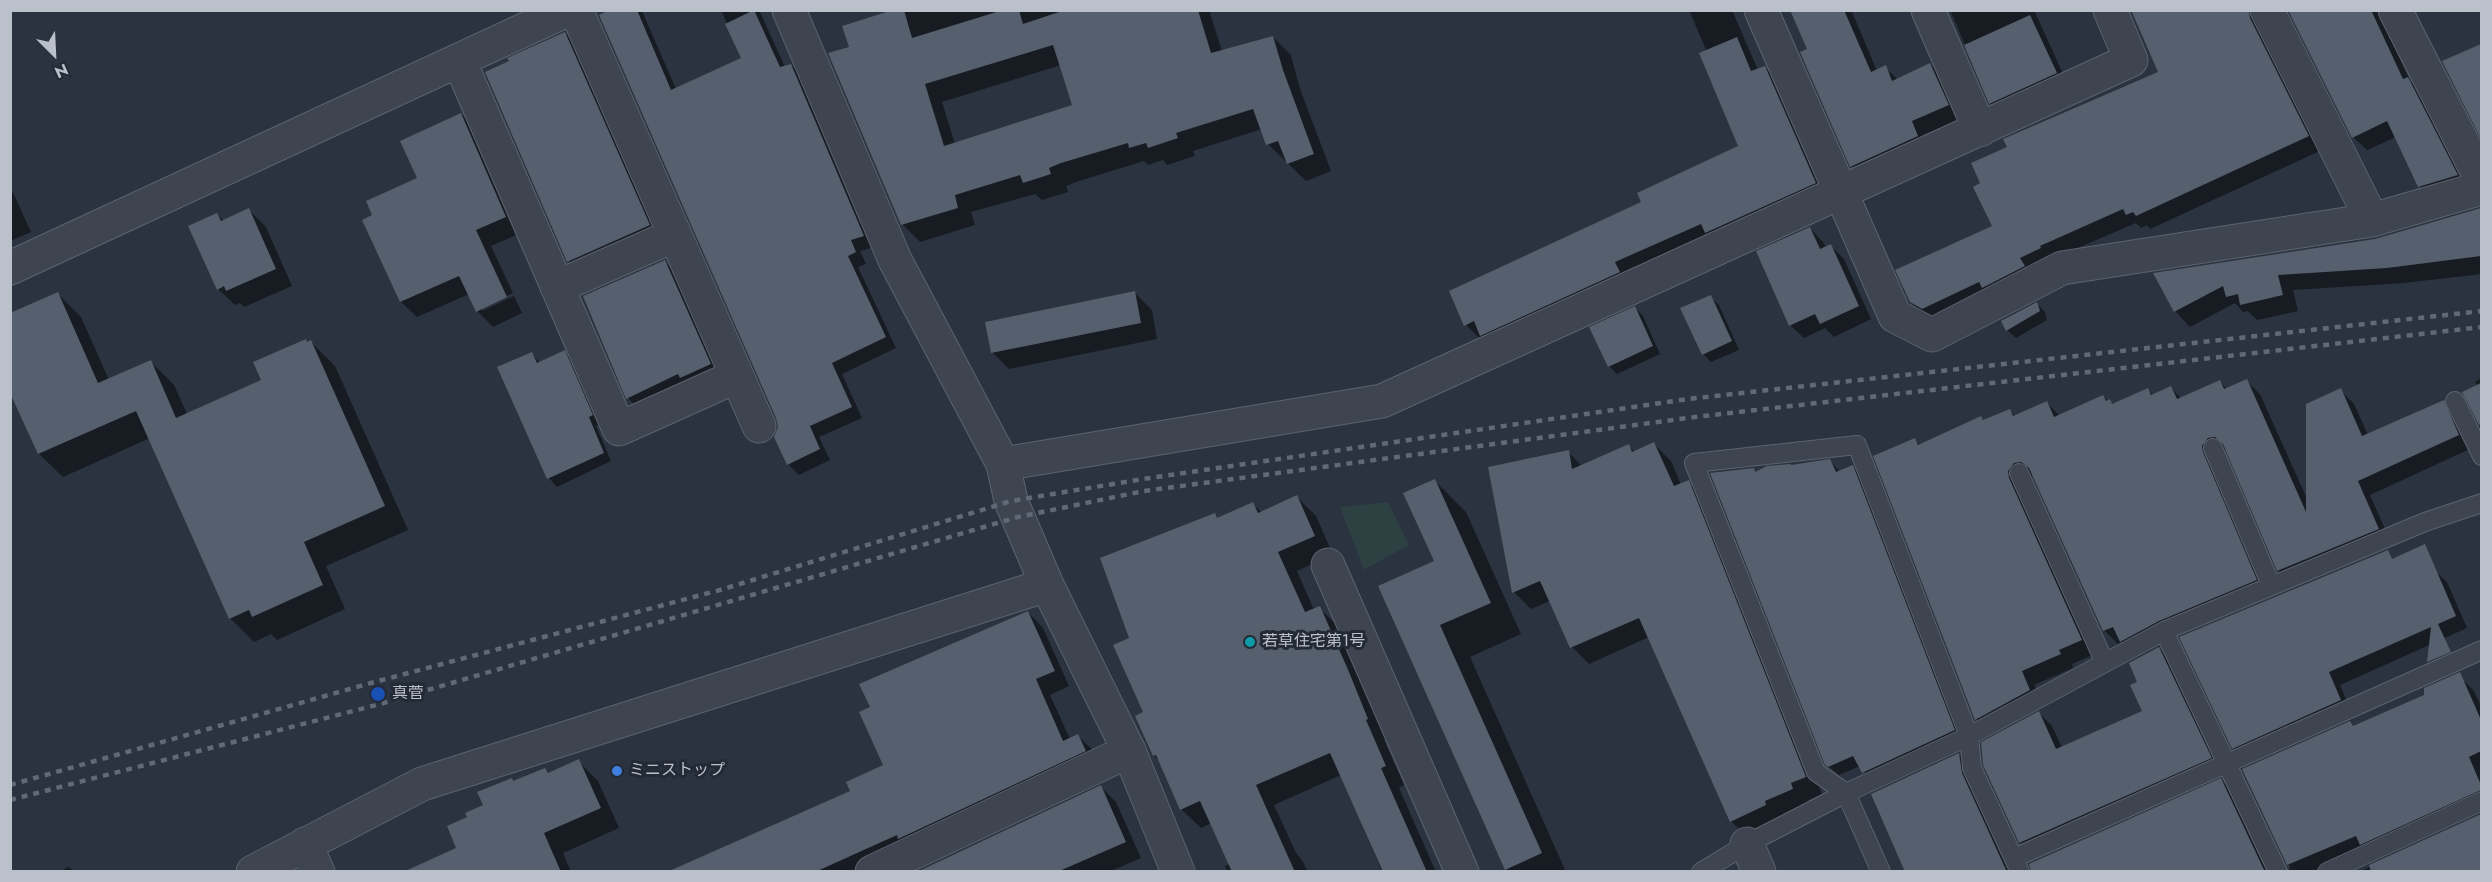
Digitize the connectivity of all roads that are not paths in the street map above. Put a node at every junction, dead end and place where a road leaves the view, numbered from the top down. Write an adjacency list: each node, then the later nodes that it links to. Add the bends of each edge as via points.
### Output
1 (567, 10): 9 (street)
2 (576, 10): 15 (street)
3 (789, 10): 23 (street, via 895,260)
4 (1761, 10): 13 (street)
5 (1928, 10): 10 (street)
6 (2110, 10): 10 (street, via 2131,60)
7 (2266, 10): 14 (street)
8 (2395, 10): 11 (street)
9 (459, 60): 16 (street); 17 (street)
10 (1980, 130): 13 (street)
11 (2481, 181)
12 (2481, 188): 14 (street)
13 (1841, 191): 14 (street, via 1895,316 1932,335 2062,268); 23 (street, via 1382,401)
14 (2372, 220)
15 (675, 235): 17 (street); 18 (street)
16 (10, 268)
17 (557, 287): 18 (street, via 620,429)
18 (737, 376): 20 (street)
19 (2455, 401): 22 (lane)
20 (759, 426)
21 (2213, 448): 28 (lane)
22 (2481, 456)
23 (1003, 464): 27 (street, via 1011,501)
24 (2019, 473): 31 (lane)
25 (2481, 503): 28 (lane)
26 (1328, 565): 43 (street)
27 (1047, 585): 33 (street); 37 (street, via 422,784)
28 (2271, 585): 29 (lane)
29 (2164, 631): 31 (lane); 34 (lane)
30 (2481, 650): 34 (lane)
31 (2105, 663): 32 (lane)
32 (1969, 736): 35 (lane); 35 (lane, via 1857,445 1694,463 1816,771); 39 (lane, via 1972,768)
33 (1129, 751): 41 (street); 42 (street)
34 (2226, 764): 39 (lane); 46 (lane)
35 (1846, 793): 38 (lane); 45 (lane)
36 (2481, 801): 47 (lane)
37 (312, 858): 40 (street)
38 (1753, 858): 44 (lane)
39 (2017, 865)
40 (253, 872)
41 (872, 872)
42 (1178, 872)
43 (1462, 872)
44 (1701, 872)
45 (1881, 872)
46 (2277, 872)
47 (2327, 872)

